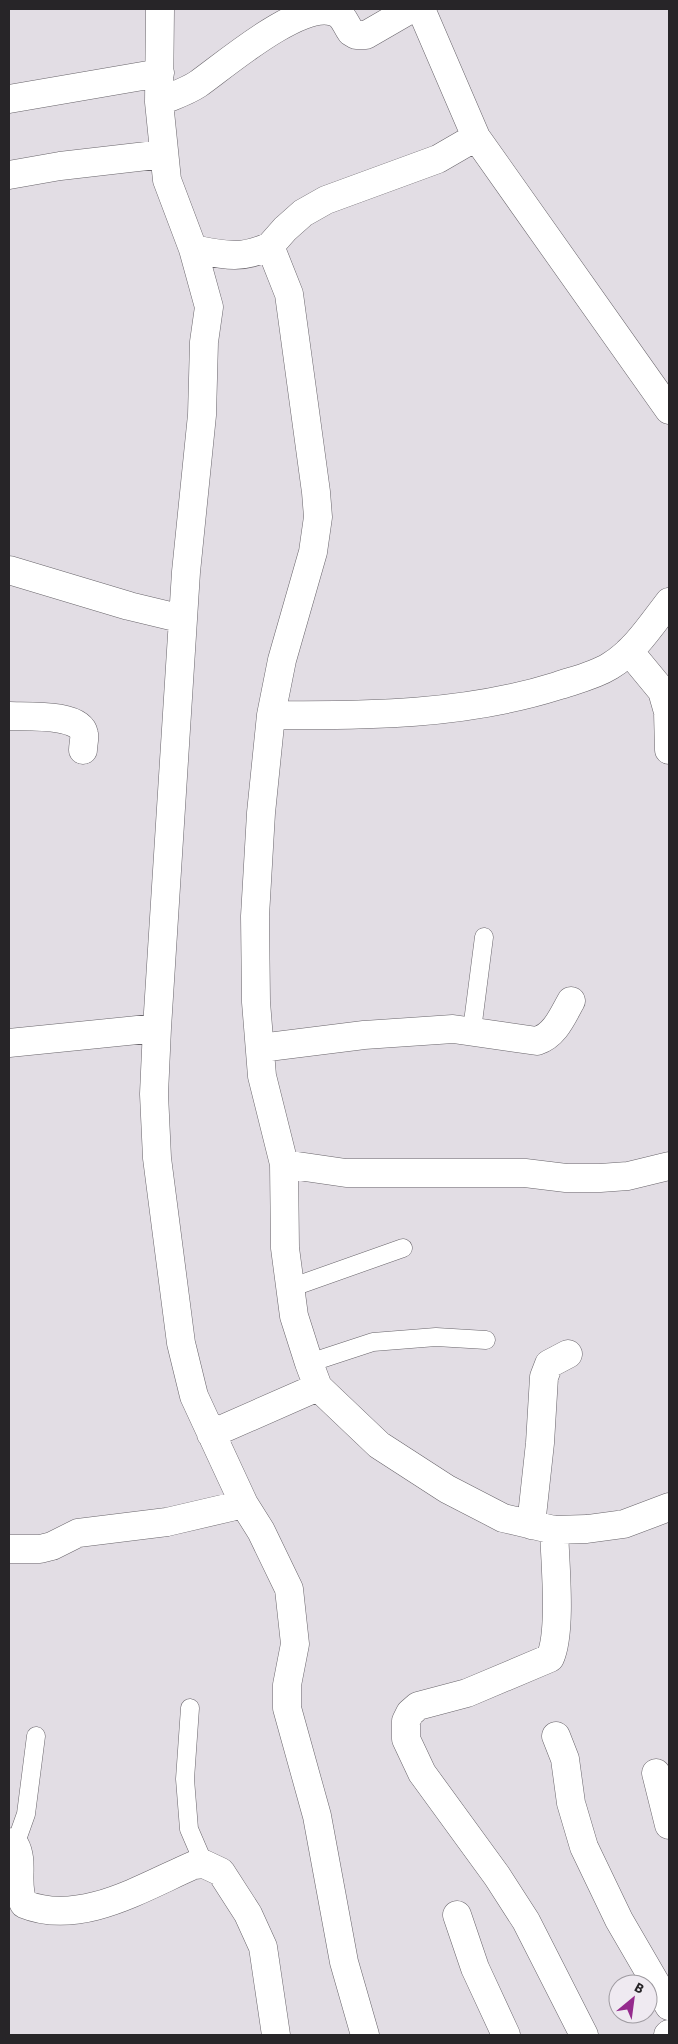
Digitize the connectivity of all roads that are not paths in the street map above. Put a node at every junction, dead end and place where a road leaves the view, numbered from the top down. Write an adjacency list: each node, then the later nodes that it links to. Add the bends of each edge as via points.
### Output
1 (160, 9): 4 (street)
2 (412, 9): 6 (street, via 361,35 351,32 343,17 333,11 312,12 282,24 196,86)
3 (421, 9): 7 (street)
4 (160, 73): 5 (street); 6 (street)
5 (9, 98)
6 (159, 102): 8 (street)
7 (476, 137): 10 (street, via 438,159 326,200 303,213); 12 (street)
8 (164, 154): 9 (street); 11 (street, via 167,180)
9 (9, 175)
10 (270, 246): 11 (street, via 234,257); 17 (street, via 289,294 318,517 313,552 282,660)
11 (193, 249): 15 (street, via 208,308 202,415)
12 (664, 392)
13 (9, 570): 15 (street)
14 (669, 602): 16 (street)
15 (183, 619): 23 (street)
16 (629, 651): 17 (street, via 610,666 589,676 530,694 437,710 358,716); 20 (street, via 662,691 668,712)
17 (271, 714): 26 (street, via 255,916)
18 (9, 716): 19 (street, via 54,717 78,724 84,733)
19 (83, 750)
20 (669, 750)
21 (484, 937): 24 (lane)
22 (571, 1001): 24 (street, via 557,1026 546,1038 537,1041)
23 (157, 1028): 25 (street); 34 (street, via 154,1094 157,1158 170,1267 181,1343 194,1396)
24 (472, 1030): 26 (street, via 384,1033)
25 (9, 1043)
26 (260, 1048): 27 (street, via 262,1076)
27 (284, 1164): 28 (street, via 346,1173 525,1173 566,1178 628,1176); 30 (street, via 284,1248)
28 (669, 1166)
29 (404, 1248): 30 (lane)
30 (290, 1288): 33 (street, via 294,1316)
31 (486, 1340): 33 (lane, via 436,1337 373,1342)
32 (568, 1354): 37 (street, via 549,1364 544,1377 540,1443)
33 (314, 1375): 34 (street); 37 (street, via 387,1450 447,1489 503,1518)
34 (211, 1434): 35 (street)
35 (244, 1504): 38 (street, via 167,1522 78,1533 40,1549); 49 (street, via 261,1530 290,1590 295,1644 287,1685 287,1708 317,1816 344,1962)
36 (669, 1507): 37 (street, via 624,1524)
37 (543, 1528): 51 (street, via 556,1621 554,1649 550,1658 467,1694 418,1706 406,1721 406,1739 422,1773 526,1921)
38 (9, 1549)
39 (190, 1708): 45 (lane, via 185,1779 189,1829)
40 (36, 1736): 44 (lane, via 26,1814)
41 (556, 1736): 47 (street, via 565,1758 571,1803 584,1847 619,1920)
42 (656, 1773): 43 (street)
43 (669, 1825)
44 (12, 1844): 45 (street, via 19,1856 20,1896 24,1904 55,1912 74,1911 119,1897 194,1864)
45 (204, 1864): 48 (street, via 221,1872 229,1881 263,1947)
46 (457, 1915): 50 (street, via 475,1968)
47 (669, 2006)
48 (276, 2035)
49 (365, 2035)
50 (506, 2035)
51 (584, 2035)

